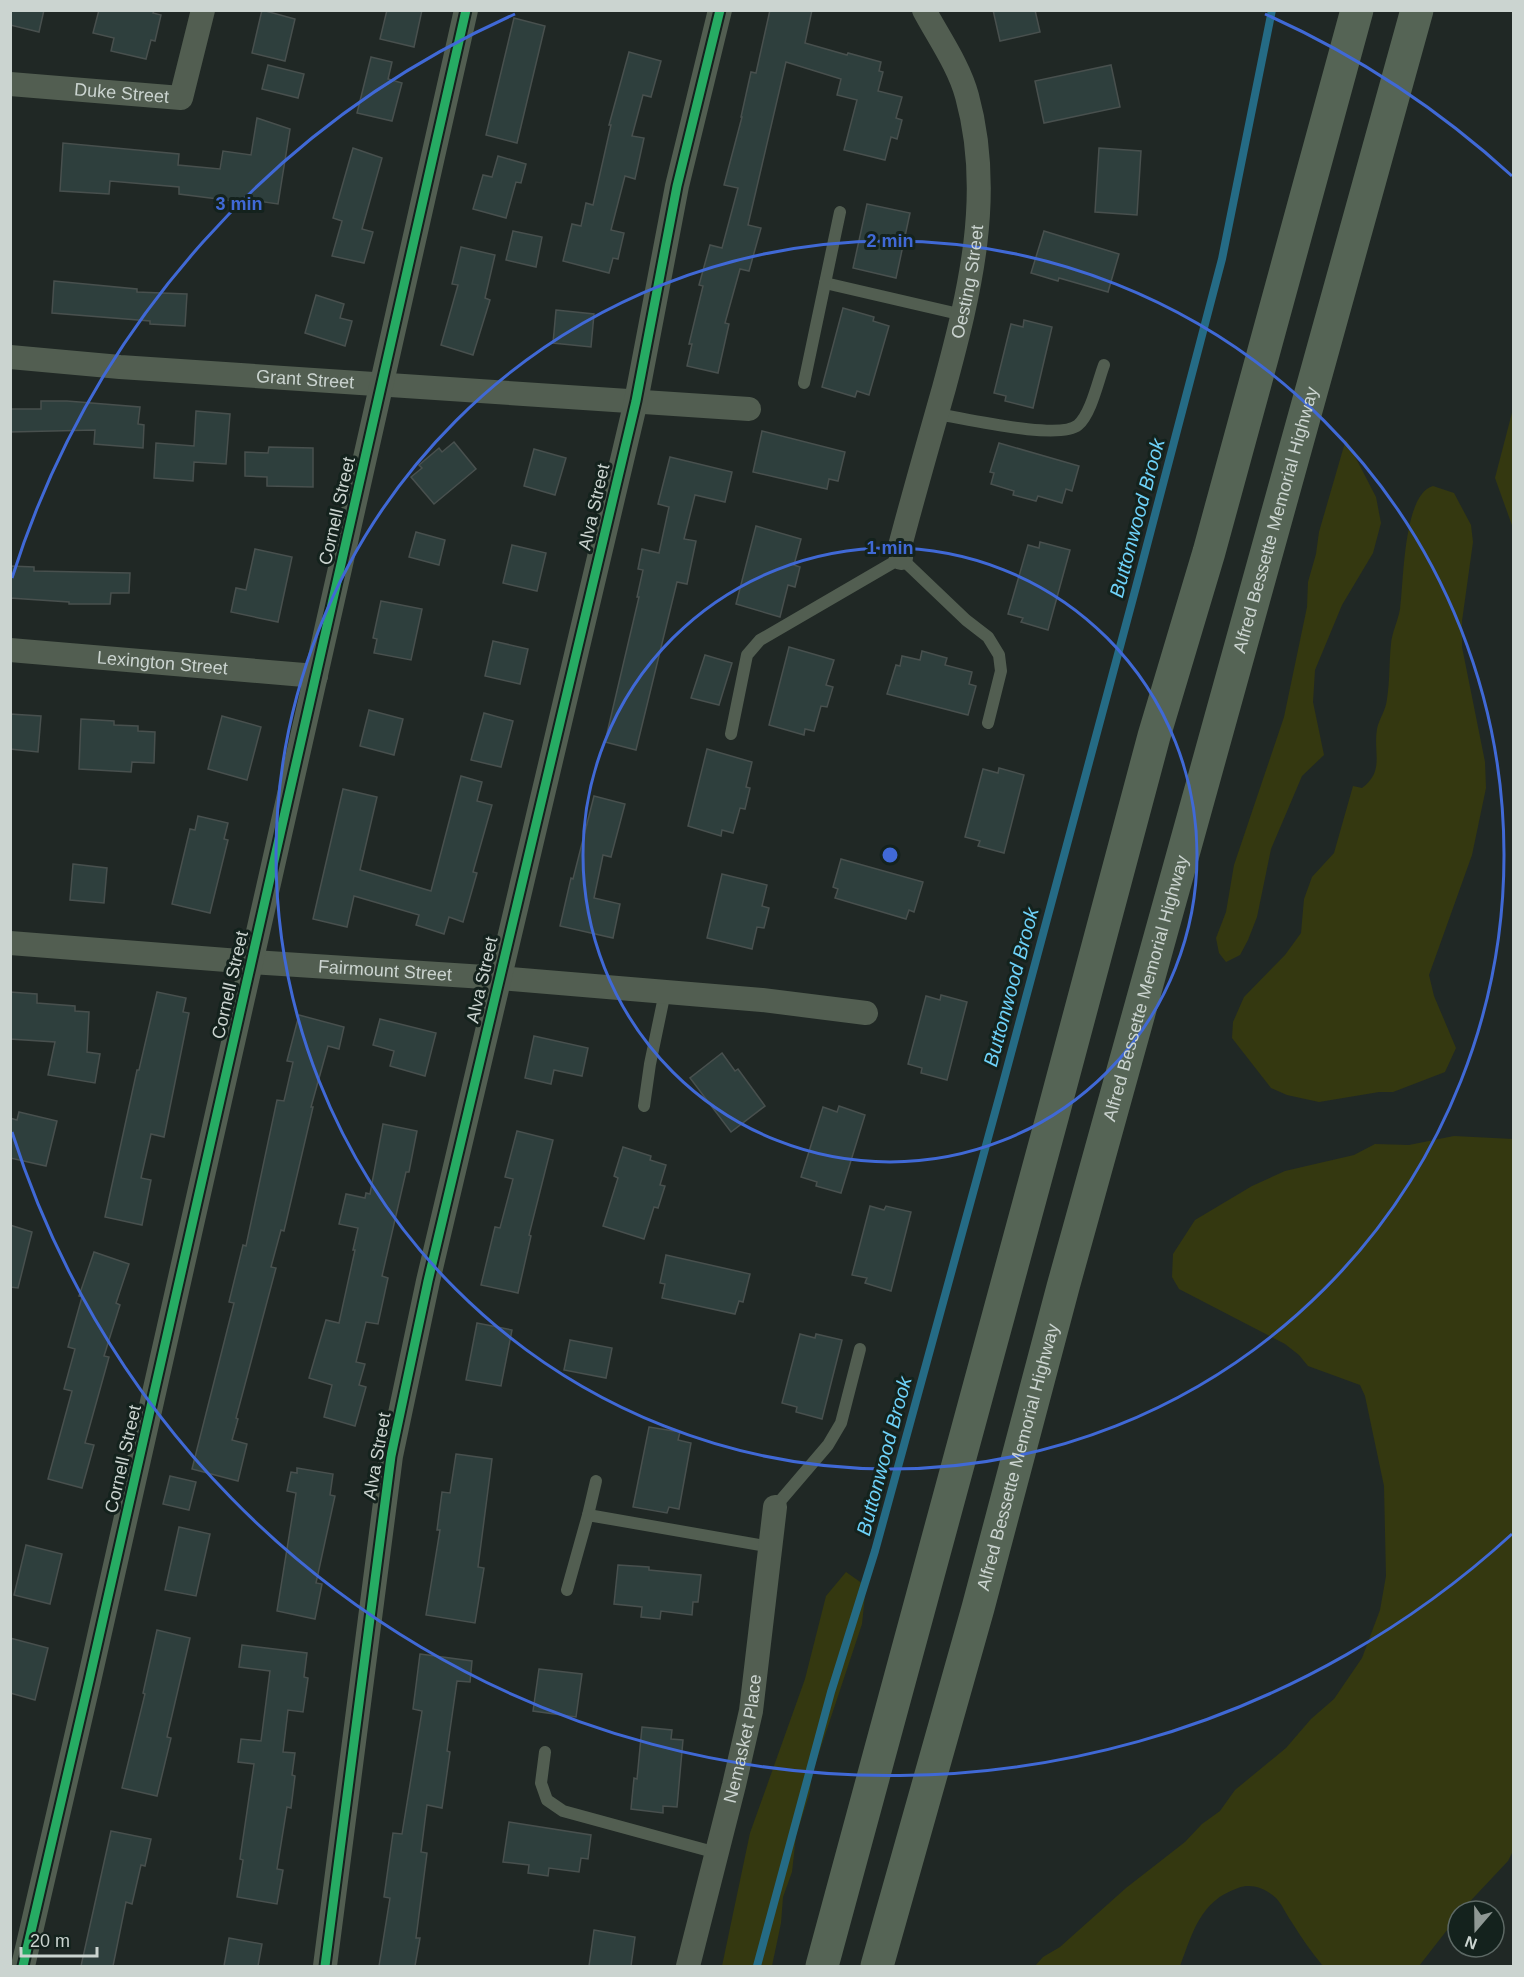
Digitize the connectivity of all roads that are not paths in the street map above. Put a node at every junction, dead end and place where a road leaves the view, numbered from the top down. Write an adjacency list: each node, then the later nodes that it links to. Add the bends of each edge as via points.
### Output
1 (203, 10): 9 (street, Duke Street, via 181,98)
2 (466, 10): 16 (street, Cornell Street)
3 (720, 10): 17 (street, Alva Street, via 677,186)
4 (924, 10): 12 (street, Oesting Street, via 967,93 975,128 979,211)
5 (1349, 10): 8 (highway)
6 (1357, 10): 8 (highway)
7 (1417, 10): 43 (highway, Alfred Bessette Memorial Highway)
8 (1341, 70): 42 (highway, via 1209,552 1134,808)
9 (10, 84)
10 (840, 212): 11 (lane)
11 (825, 283): 12 (lane); 15 (lane)
12 (963, 315): 19 (street, Oesting Street)
13 (10, 357): 16 (street, Grant Street)
14 (1104, 365): 19 (lane, via 1087,414 1078,425 1066,430 1046,432)
15 (804, 383)
16 (382, 385): 17 (street, Grant Street); 22 (street, Cornell Street)
17 (636, 401): 18 (street, Grant Street); 27 (street, Alva Street)
18 (749, 409)
19 (937, 414): 20 (street, Oesting Street, via 900,546)
20 (901, 558): 23 (lane, via 988,637 999,655 1001,671); 24 (lane, via 759,640 747,655)
21 (10, 650): 22 (street, Lexington Street)
22 (316, 676): 26 (street, Cornell Street)
23 (988, 723)
24 (731, 734)
25 (10, 942): 26 (street, Fairmount Street)
26 (252, 962): 27 (street, Fairmount Street); 39 (street, Cornell Street)
27 (500, 978): 28 (street, Fairmount Street); 40 (street, Alva Street, via 391,1456)
28 (665, 992): 29 (street, Fairmount Street); 30 (lane)
29 (866, 1013)
30 (644, 1106)
31 (860, 1348): 33 (lane, via 841,1423 828,1445)
32 (596, 1481): 34 (lane)
33 (776, 1507): 35 (street, Nemasket Place)
34 (588, 1515): 35 (lane); 36 (lane)
35 (771, 1547): 38 (street, Nemasket Place, via 751,1711)
36 (567, 1590)
37 (545, 1752): 38 (lane, via 542,1784 547,1800 563,1811)
38 (717, 1853): 41 (street, Nemasket Place)
39 (23, 1966)
40 (325, 1966)
41 (688, 1966)
42 (822, 1966)
43 (877, 1966)

